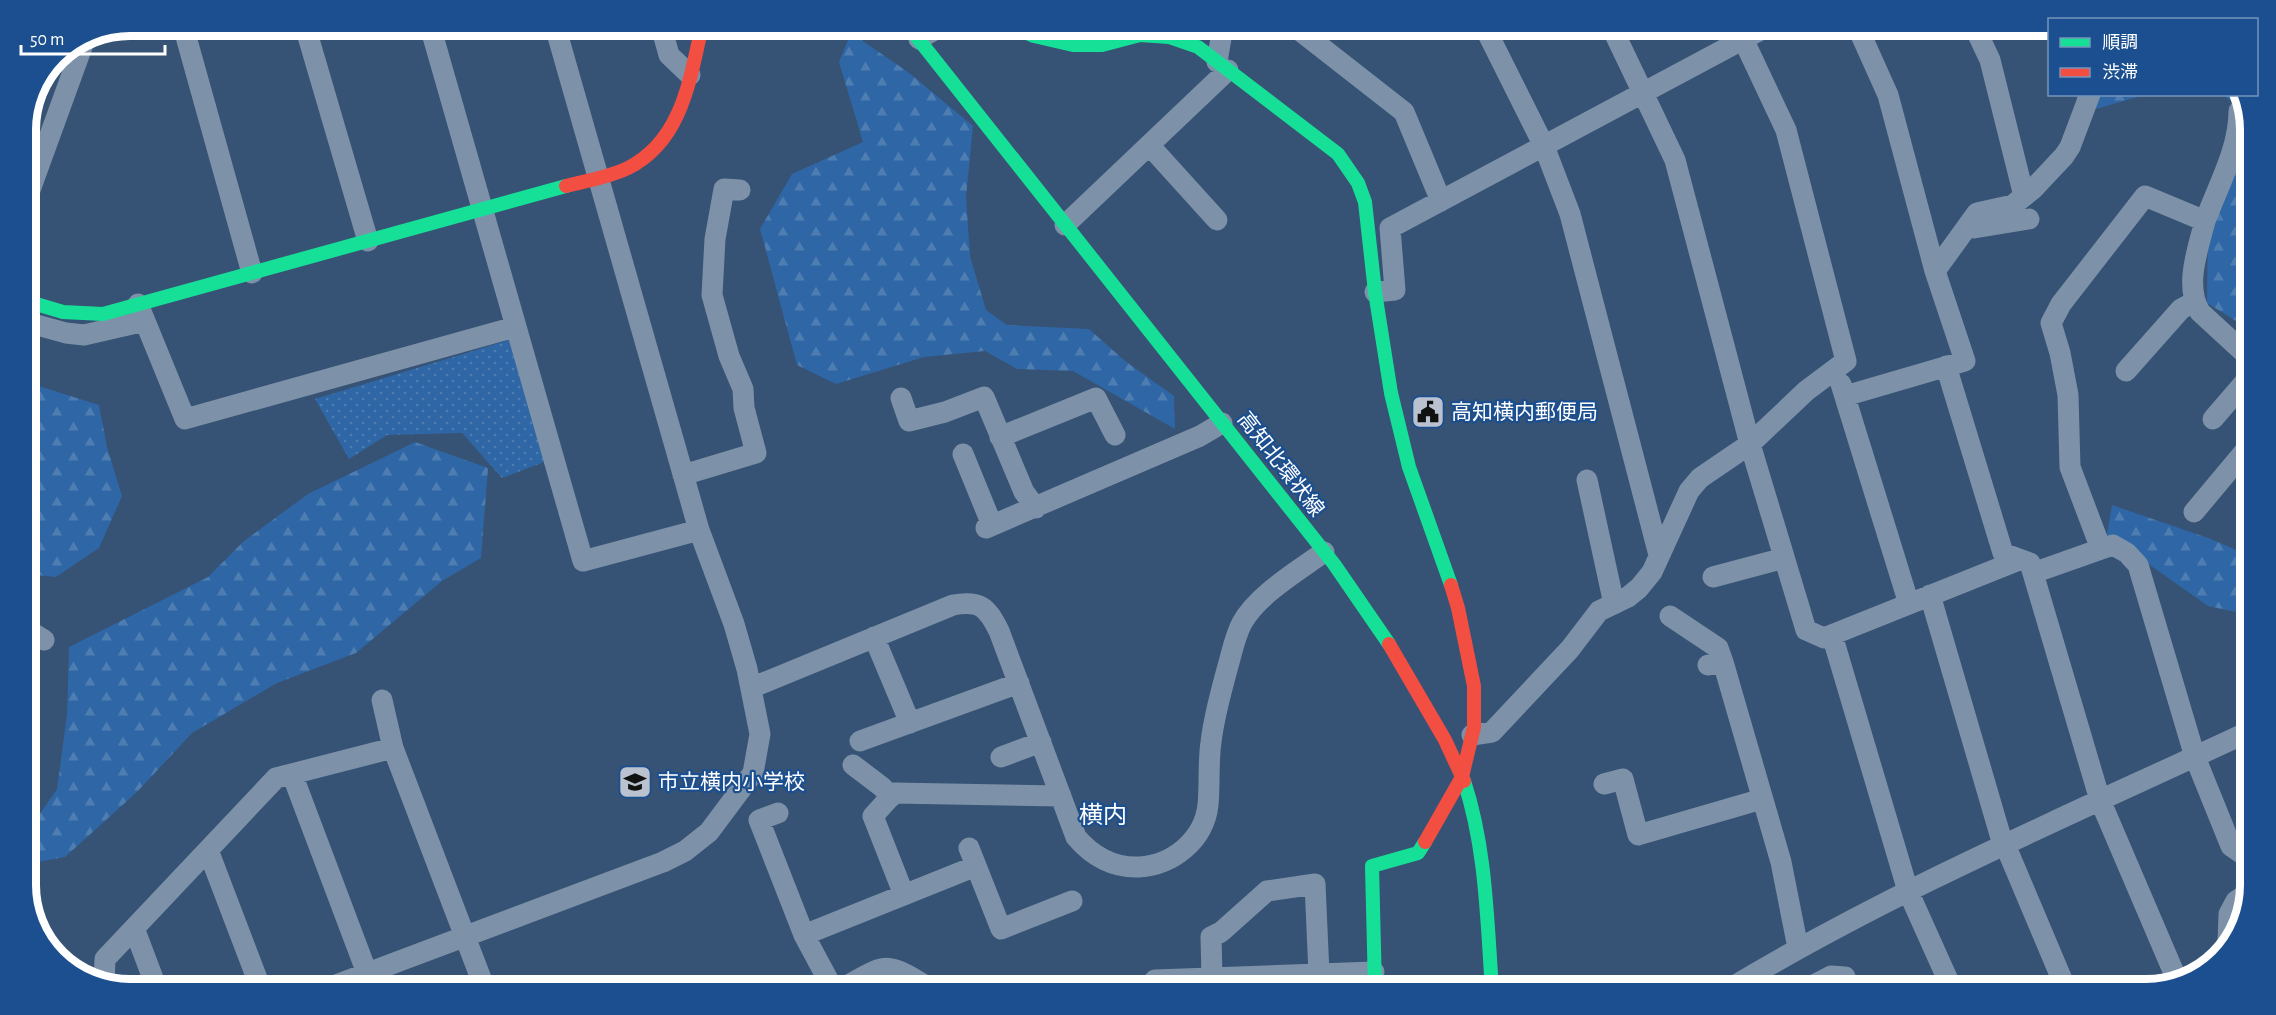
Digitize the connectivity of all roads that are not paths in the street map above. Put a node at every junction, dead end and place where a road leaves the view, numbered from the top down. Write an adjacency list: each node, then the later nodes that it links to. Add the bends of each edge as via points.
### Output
1 (186, 36): 40 (street)
2 (307, 36): 38 (street)
3 (433, 36): 32 (street)
4 (558, 36): 28 (street)
5 (664, 36): 21 (street, via 669,55)
6 (700, 36): 21 (street)
7 (916, 36): 36 (street, 高知北環状線)
8 (1034, 36): 9 (street, via 1073,45 1102,45)
9 (1121, 36)
10 (1164, 36): 20 (street, via 1198,47)
11 (1223, 36): 20 (street)
12 (1307, 36): 31 (street, via 1404,112)
13 (1489, 36): 26 (street)
14 (1616, 36): 22 (street)
15 (1734, 36): 22 (street)
16 (1742, 36): 49 (street, via 1786,130 1846,361)
17 (1861, 36): 39 (street, via 1888,95)
18 (1979, 36): 30 (street, via 1990,60)
19 (81, 50): 27 (street)
20 (1222, 66): 25 (street); 41 (street, via 1348,165 1365,202)
21 (690, 75): 28 (street, via 682,108 657,150 627,169)
22 (1643, 93): 26 (street); 58 (street, via 1675,160)
23 (2089, 96): 30 (street, via 2070,147)
24 (2239, 118): 35 (street, via 2235,146)
25 (1149, 145): 33 (street); 36 (street)
26 (1544, 146): 31 (street); 68 (street, via 1570,214)
27 (36, 174)
28 (598, 177): 32 (street); 61 (street)
29 (740, 190): 61 (street, via 724,189 715,239 712,295 743,389 756,453)
30 (2024, 196): 37 (street, via 2013,205 1977,213)
31 (1441, 201): 41 (street, via 1390,228 1395,290)
32 (481, 210): 38 (street); 46 (street)
33 (1217, 219)
34 (2029, 219): 37 (street)
35 (2205, 221): 42 (street, via 2196,258); 66 (street, via 2145,196 2061,303 2052,323 2068,395 2070,468)
36 (1065, 225): 55 (street, 高知北環状線)
37 (1965, 231): 39 (street)
38 (368, 241): 40 (street)
39 (1935, 271): 48 (street, via 1965,361)
40 (252, 273): 44 (street)
41 (1375, 292): 84 (street, via 1391,393 1409,467 1458,608 1474,686)
42 (2194, 302): 47 (street); 50 (street, via 2181,309)
43 (36, 304): 44 (street, via 84,315)
44 (141, 313): 45 (street, via 84,335); 46 (street, via 185,419)
45 (36, 325)
46 (515, 327): 65 (street, via 583,561)
47 (2240, 349)
48 (1946, 366): 52 (street); 70 (street, via 2003,553)
49 (1836, 367): 52 (street); 58 (street)
50 (2126, 371)
51 (2240, 388): 54 (street)
52 (1845, 396): 74 (street)
53 (901, 398): 57 (street, via 909,421 984,397)
54 (2213, 419)
55 (1222, 423): 63 (street); 67 (street, 高知北環状線)
56 (1115, 435): 57 (street, via 1095,398)
57 (1000, 437): 63 (street, via 1024,492)
58 (1750, 444): 68 (street, via 1694,484); 69 (street)
59 (963, 454): 63 (street, via 989,527)
60 (2240, 457): 64 (street)
61 (683, 475): 65 (street)
62 (1587, 480): 73 (street)
63 (1036, 508)
64 (2194, 512)
65 (699, 530): 81 (street, via 734,624)
66 (2101, 549): 70 (street); 90 (street, via 2113,545 2138,565)
67 (1323, 552): 93 (street, 高知北環状線, via 1381,630); 95 (street, via 1257,602 1242,623 1213,721 1205,817 1192,841 1179,854 1150,866 1106,862 1090,853 1077,837)
68 (1659, 555): 73 (street, via 1639,588)
69 (1784, 558): 71 (street); 77 (street, via 1806,630 1824,638)
70 (2026, 566): 72 (street); 98 (street)
71 (1713, 577)
72 (1930, 596): 74 (street); 100 (street)
73 (1614, 604): 84 (street, via 1599,611 1570,649 1492,732)
74 (1909, 604): 77 (street)
75 (1670, 616): 97 (street, via 1718,648 1715,663)
76 (36, 635): 79 (street)
77 (1832, 635): 103 (street)
78 (874, 637): 80 (street, via 954,604 971,602 984,607 993,618); 81 (street); 83 (street)
79 (44, 640)
80 (1018, 682): 83 (street); 87 (street)
81 (751, 688): 110 (street, via 760,734 753,772 703,837 663,862)
82 (382, 700): 88 (street)
83 (910, 723): 86 (street)
84 (1472, 735): 93 (street)
85 (2240, 736): 90 (street)
86 (860, 741)
87 (1041, 742): 89 (street); 95 (street)
88 (393, 748): 92 (street); 110 (street)
89 (1001, 757)
90 (2195, 757): 98 (street); 102 (street, via 2231,846)
91 (853, 765): 96 (street)
92 (291, 774): 101 (street, via 276,778); 118 (street)
93 (1462, 777): 126 (street, via 1418,853 1372,866); 127 (street, 高知北環状線, via 1480,854)
94 (1604, 784): 97 (street, via 1623,778 1638,835)
95 (1061, 796): 96 (street, via 894,793)
96 (891, 797): 104 (street, via 873,816)
97 (1762, 799): 111 (street, via 1781,862)
98 (2100, 800): 100 (street); 113 (street)
99 (778, 813): 109 (street, via 759,820)
100 (2005, 846): 103 (street); 132 (street)
101 (208, 850): 107 (street); 117 (street)
102 (2240, 852)
103 (1908, 891): 111 (street); 131 (street)
104 (904, 895): 106 (street, via 973,857 1001,929); 109 (street)
105 (2238, 899): 108 (street, via 2229,914)
106 (1072, 901)
107 (134, 928): 114 (street, via 105,959); 116 (street)
108 (2228, 929)
109 (804, 935): 121 (street)
110 (465, 937): 119 (street); 120 (street)
111 (1798, 948): 128 (street)
112 (1319, 974): 115 (street); 115 (street, via 1315,884 1267,891 1211,937); 125 (street)
113 (2175, 974)
114 (104, 975)
115 (1212, 978): 124 (street)
116 (153, 979)
117 (257, 979)
118 (369, 979)
119 (376, 979)
120 (481, 979)
121 (827, 979)
122 (861, 979): 123 (street, via 889,968)
123 (914, 979)
124 (1184, 979)
125 (1358, 979)
126 (1374, 979)
127 (1491, 979)
128 (1747, 979)
129 (1826, 979): 130 (street)
130 (1846, 979)
131 (1947, 979)
132 (2061, 979)

